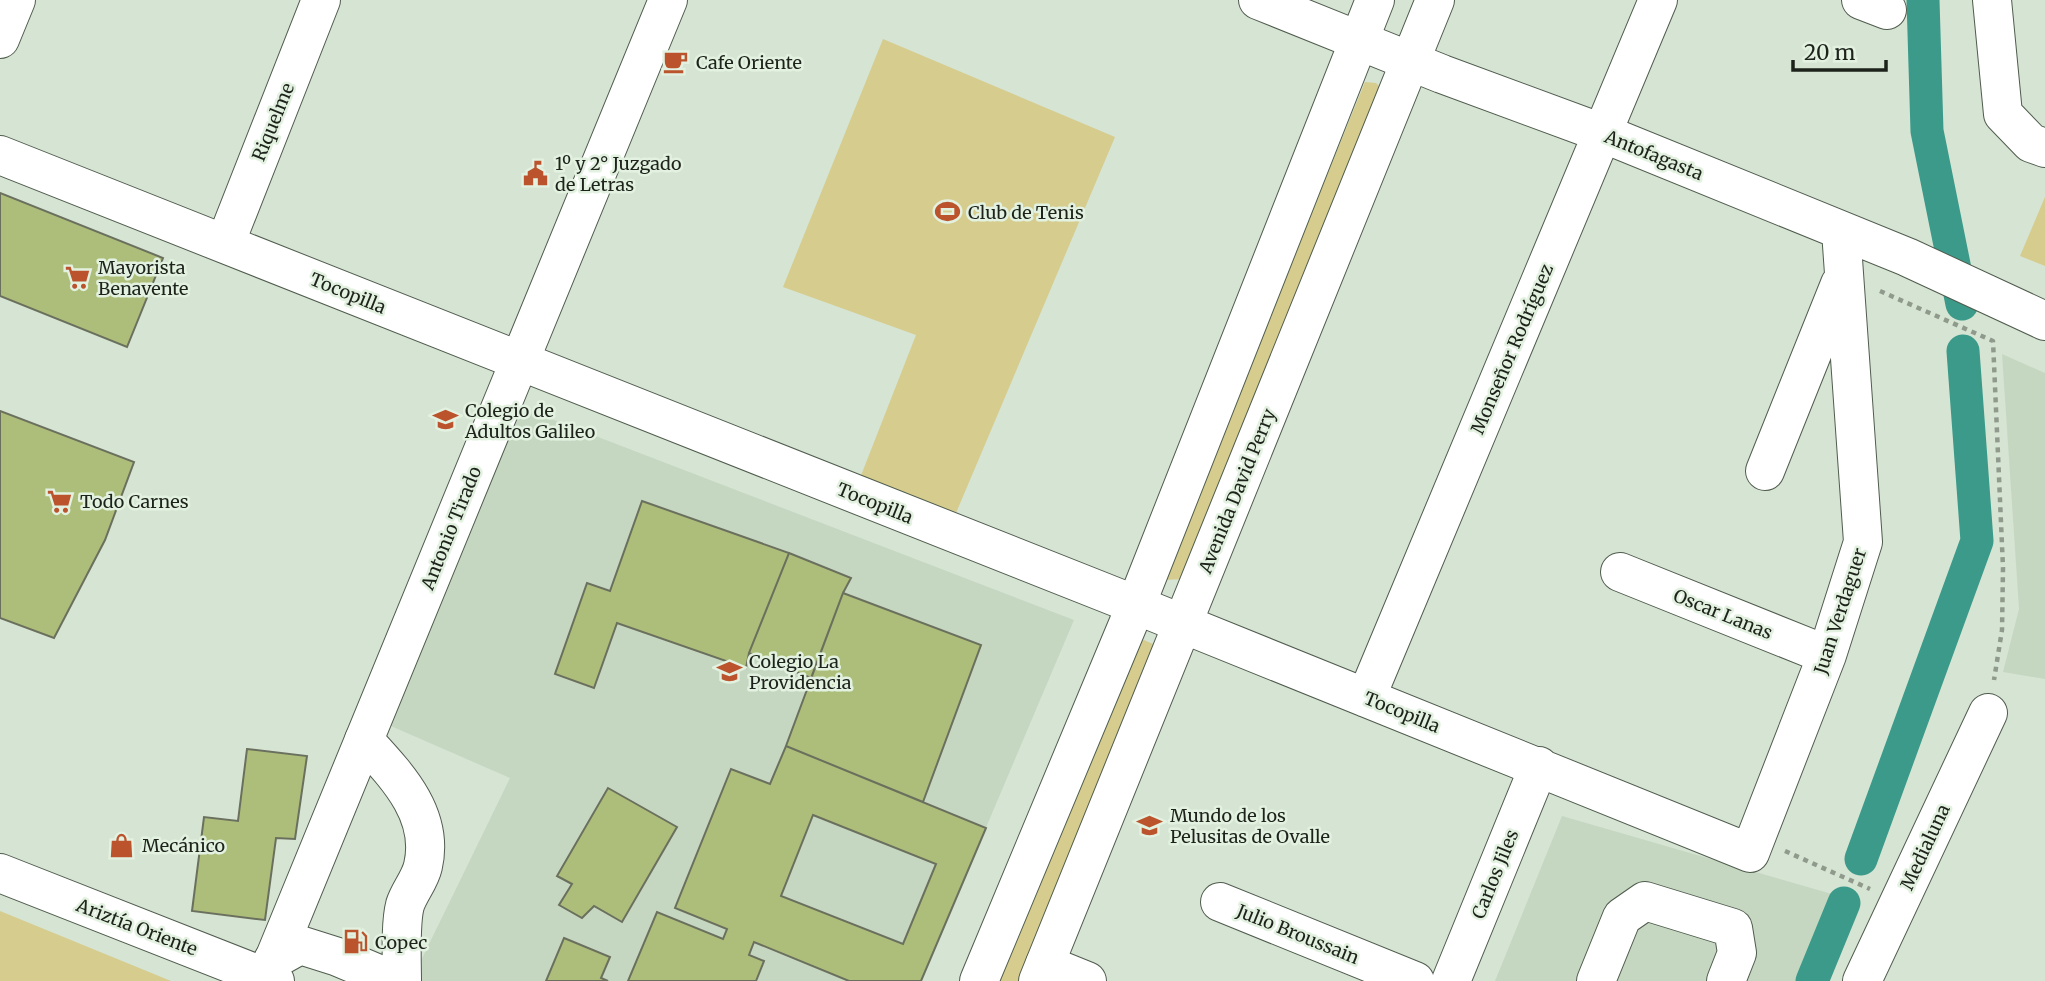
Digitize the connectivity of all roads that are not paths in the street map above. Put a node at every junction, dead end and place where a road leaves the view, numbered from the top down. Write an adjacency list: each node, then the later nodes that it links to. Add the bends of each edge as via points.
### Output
1 (16, 0): 9 (street)
2 (321, 0): 16 (street, Riquelme)
3 (668, 0): 19 (street, Antonio Tirado)
4 (1258, 0): 10 (street, Antofagasta)
5 (1375, 0): 10 (street)
6 (1435, 0): 11 (street, Avenida David Perry)
7 (1658, 0): 12 (street, Monseñor Rodríguez)
8 (1992, 0): 13 (street, via 2003,114)
9 (0, 39)
10 (1360, 40): 11 (street, Antofagasta); 22 (street)
11 (1411, 62): 12 (street, Antofagasta); 23 (street, Avenida David Perry)
12 (1602, 133): 15 (street, Antofagasta); 25 (street, Monseñor Rodríguez)
13 (2038, 145)
14 (0, 155): 16 (street, Tocopilla)
15 (1841, 231): 17 (street, Juan Verdaguer); 18 (street, Antofagasta)
16 (225, 244): 19 (street, Tocopilla)
17 (1844, 275): 20 (street); 24 (street, Juan Verdaguer, via 1863,542)
18 (2029, 313)
19 (520, 361): 22 (street, Tocopilla); 27 (street, Antonio Tirado)
20 (1765, 471)
21 (1620, 572): 24 (street, Oscar Lanas)
22 (1136, 605): 23 (street, Tocopilla); 36 (street)
23 (1183, 624): 25 (street, Tocopilla); 32 (street, Avenida David Perry)
24 (1827, 655): 29 (street, Juan Verdaguer)
25 (1366, 698): 28 (street, Tocopilla)
26 (1988, 713): 42 (street, Medialuna)
27 (363, 740): 33 (street, Antonio Tirado); 35 (street, via 400,779 415,803 425,837 423,867 404,906)
28 (1539, 766): 29 (street, Tocopilla); 39 (street, Carlos Jiles)
29 (1753, 845)
30 (0, 873): 33 (street, Ariztía Oriente)
31 (1220, 902): 38 (street, Julio Broussain)
32 (1042, 972): 37 (street)
33 (270, 975): 34 (street, via 300,945)
34 (395, 981)
35 (402, 981)
36 (979, 981)
37 (1087, 981)
38 (1415, 981)
39 (1451, 981)
40 (1596, 981): 41 (street, via 1622,917 1646,901 1732,928 1737,953)
41 (1726, 981)
42 (1862, 981)

